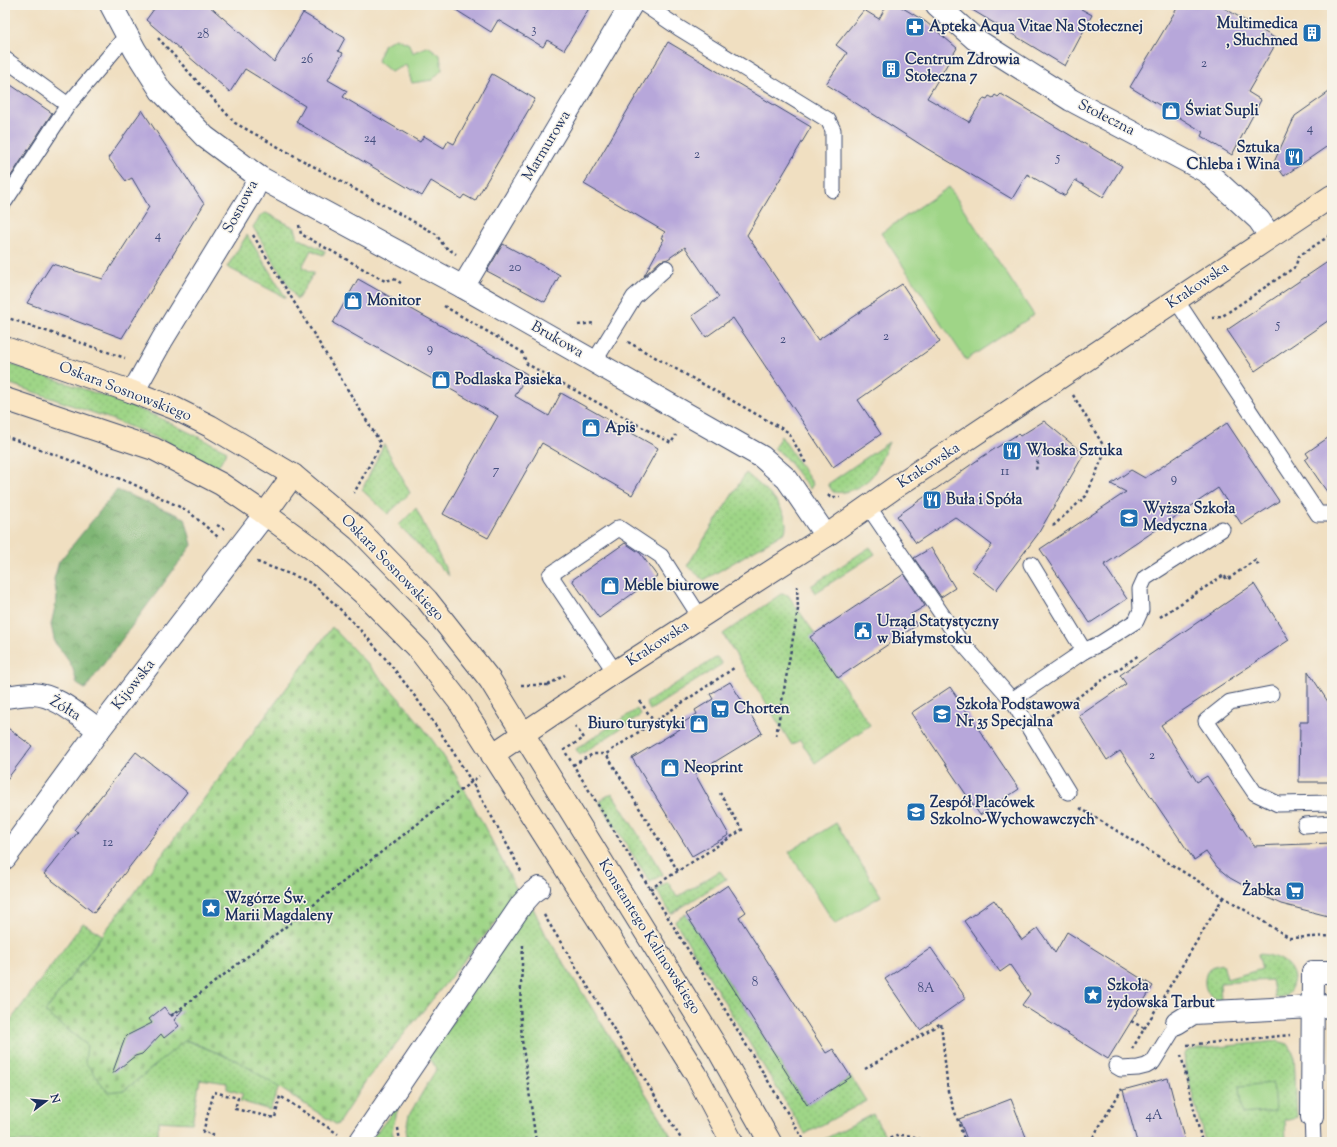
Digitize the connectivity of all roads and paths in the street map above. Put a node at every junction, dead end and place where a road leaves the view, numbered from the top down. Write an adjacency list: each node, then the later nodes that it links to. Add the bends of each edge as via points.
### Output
1 (111, 5): 5 (street, Sosnowa)
2 (631, 5): 20 (street, Marmurowa)
3 (646, 5): 10 (lane, via 828,120 833,130)
4 (937, 5): 16 (street, Stołeczna, via 975,39 1045,84 1208,172 1259,220)
5 (127, 35): 8 (lane); 9 (street, Sosnowa, via 161,91 205,137)
6 (155, 36): 17 (path, via 235,123 436,234 444,246)
7 (5, 59): 8 (lane)
8 (68, 105): 12 (lane)
9 (260, 177): 20 (street, Brukowa); 31 (street, Sosnowa)
10 (833, 190)
11 (1332, 196): 16 (street, Krakowska)
12 (5, 201)
13 (298, 221): 19 (path, via 301,234 385,281 394,279)
14 (251, 233): 42 (path, via 381,444)
15 (1332, 234): 24 (path, via 1299,256 1295,267 1221,317)
16 (1270, 236): 21 (street, Krakowska)
17 (456, 255)
18 (666, 268): 26 (lane, via 634,297)
19 (407, 285)
20 (463, 287): 29 (street, Brukowa)
21 (1176, 300): 24 (lane); 44 (street, Krakowska)
22 (440, 303): 35 (path, via 522,352 527,364 671,443)
23 (5, 317): 28 (path)
24 (1190, 320): 46 (lane, via 1318,514)
25 (571, 326): 26 (path, via 593,322)
26 (612, 333): 29 (lane); 38 (path, via 788,432)
27 (5, 348): 31 (street, Oskara Sosnowskiego)
28 (126, 359)
29 (594, 362): 49 (street, Brukowa, via 762,457 788,479)
30 (1079, 391): 32 (path)
31 (133, 392): 40 (street, Oskara Sosnowskiego, via 210,426)
32 (1072, 395): 33 (path); 47 (path, via 1106,450 1086,496)
33 (1067, 399)
34 (6, 400): 45 (street, via 154,449 221,484)
35 (678, 432)
36 (5, 436): 50 (path, via 131,483 188,511 207,529)
37 (1034, 450): 39 (path, via 1038,456)
38 (808, 465)
39 (1036, 471)
40 (293, 475): 45 (street); 69 (street, Oskara Sosnowskiego, via 359,530 427,600 490,680)
41 (824, 492): 43 (path, via 830,497)
42 (354, 493)
43 (846, 496)
44 (868, 506): 49 (street, Krakowska); 64 (lane, via 958,638)
45 (265, 514): 50 (street, Kijowska); 72 (street, via 317,552 365,595 419,650 460,703)
46 (1332, 514)
47 (1053, 526)
48 (1222, 529): 56 (lane, via 1145,578 1140,589 1141,610 1136,621)
49 (826, 536): 54 (street, Krakowska)
50 (238, 551): 68 (street, Kijowska); 75 (path, via 255,562 303,579 323,593 373,643 416,697)
51 (1031, 564): 56 (lane)
52 (1259, 566): 55 (path, via 1255,560 1226,580 1224,575)
53 (797, 586): 70 (path, via 798,609)
54 (700, 616): 59 (street, Krakowska); 59 (lane, via 661,556 619,528 550,574)
55 (1159, 618)
56 (1084, 651): 64 (lane)
57 (1139, 655): 67 (path)
58 (734, 668): 66 (path)
59 (615, 672): 69 (street, Krakowska)
60 (568, 673): 61 (path)
61 (548, 685)
62 (1271, 694): 78 (lane, via 1230,702 1206,721 1255,794 1278,804)
63 (5, 697): 68 (street, Żółta, via 34,694 48,697)
64 (1012, 700): 67 (lane)
65 (640, 701): 66 (path)
66 (654, 722): 71 (path)
67 (1031, 729): 76 (lane)
68 (99, 730): 81 (street, Kijowska)
69 (524, 733): 72 (street, Krakowska); 108 (street, Konstantego Kalinowskiego, via 720,1053)
70 (776, 736)
71 (606, 754): 73 (path, via 593,754); 82 (path)
72 (492, 755): 107 (street, via 684,1055)
73 (572, 765)
74 (479, 775): 75 (path)
75 (471, 781): 84 (path); 91 (path)
76 (1068, 792): 85 (path, via 1077,806)
77 (720, 794): 82 (path, via 742,830)
78 (1332, 803)
79 (1332, 823): 80 (lane)
80 (1305, 825)
81 (5, 858)
82 (678, 871): 83 (path)
83 (650, 889)
84 (536, 891): 103 (street, via 522,904); 106 (path, via 554,933)
85 (1224, 896): 86 (path); 87 (path, via 1290,938)
86 (1217, 908)
87 (1332, 936)
88 (523, 944): 105 (path, via 520,1006 522,1040)
89 (1322, 972): 90 (street)
90 (1322, 1006): 93 (street, via 1192,1013); 95 (street)
91 (171, 1016)
92 (1131, 1021): 94 (path)
93 (1177, 1023): 100 (lane, via 1152,1062 1138,1068 1121,1069)
94 (1144, 1028)
95 (1312, 1033): 96 (path); 102 (street)
96 (1181, 1046)
97 (1181, 1050): 98 (path)
98 (1181, 1054): 99 (path); 112 (path)
99 (1175, 1059)
100 (1116, 1066)
101 (865, 1068): 111 (path, via 941,1023 948,1091)
102 (1312, 1117): 113 (lane)
103 (351, 1140): 104 (path, via 280,1096 275,1118 235,1109 238,1098 214,1092 203,1132 213,1134)
104 (212, 1142)
105 (536, 1142)
106 (683, 1142)
107 (732, 1142)
108 (770, 1142)
109 (878, 1142): 110 (path, via 898,1135 911,1134)
110 (926, 1142)
111 (965, 1142)
112 (1202, 1142)
113 (1313, 1142)

